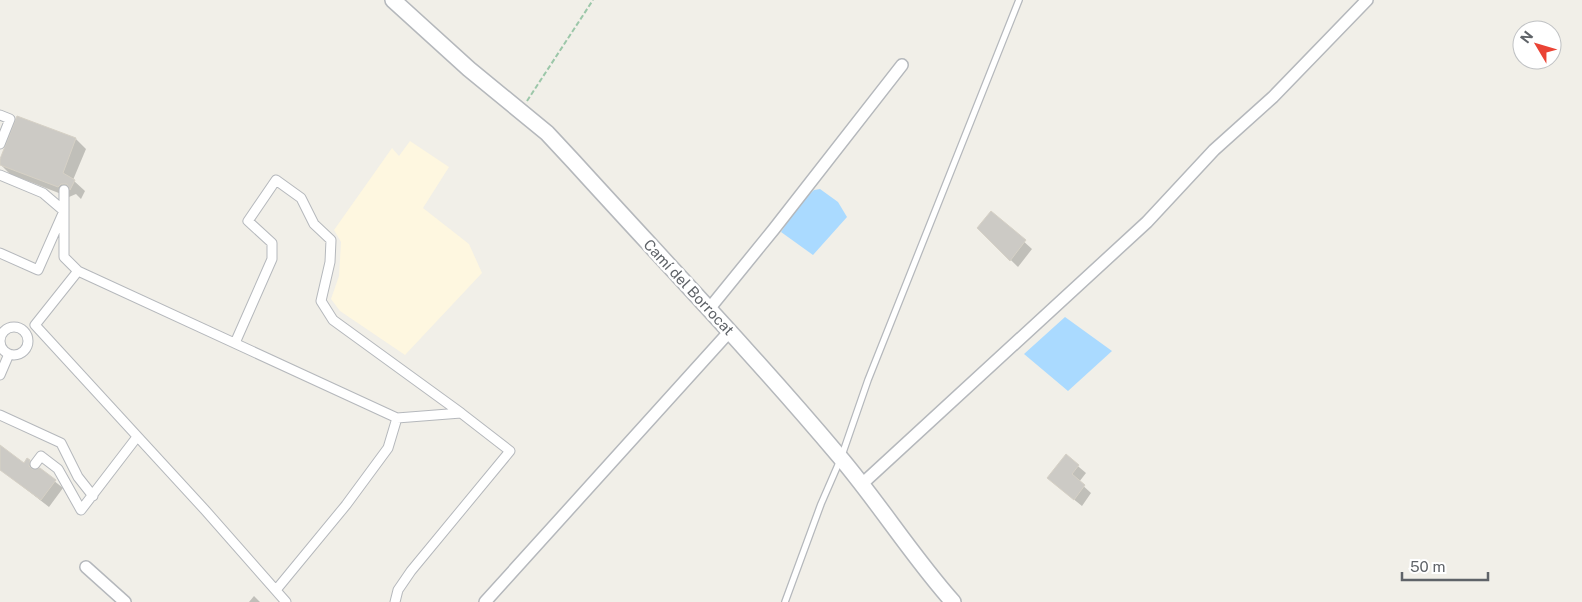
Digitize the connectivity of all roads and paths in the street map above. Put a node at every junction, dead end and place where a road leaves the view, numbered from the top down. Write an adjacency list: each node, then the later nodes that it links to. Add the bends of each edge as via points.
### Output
1 (393, 0): 6 (street, Camí del Borrocat, via 469,70)
2 (593, 0): 6 (path)
3 (1019, 0): 26 (lane, via 868,380)
4 (1367, 0): 28 (street, via 1273,97 1214,150 1147,222)
5 (902, 65): 14 (street)
6 (521, 111): 14 (street, Camí del Borrocat, via 547,133)
7 (0, 116): 8 (street, via 10,119)
8 (0, 144)
9 (0, 175): 11 (street, via 43,193)
10 (64, 190): 11 (street)
11 (64, 211): 12 (street, via 38,270); 13 (street, via 64,257)
12 (0, 253)
13 (78, 271): 15 (street); 19 (street)
14 (709, 309): 17 (street, Camí del Borrocat)
15 (35, 325): 18 (street); 25 (street)
16 (4, 328): 18 (street, via 16,327); 20 (street, via 1,345)
17 (730, 331): 26 (street, Camí del Borrocat); 35 (street)
18 (27, 335): 20 (street, via 28,344 23,352)
19 (234, 343): 22 (street, via 272,259 272,243 248,221 276,180 301,198 314,224 331,240 330,262 321,301 333,320); 24 (street)
20 (9, 354): 21 (street)
21 (0, 375)
22 (461, 413): 24 (street); 34 (street, via 510,451 411,571 398,590)
23 (0, 415): 29 (street, via 61,443 78,477)
24 (397, 418): 31 (street, via 388,448)
25 (137, 437): 29 (street); 31 (street)
26 (841, 458): 28 (street, Camí del Borrocat); 36 (lane)
27 (35, 464): 29 (street, via 41,456 58,469 81,510)
28 (862, 484): 37 (street, Camí del Borrocat, via 931,578)
29 (93, 496)
30 (86, 567): 32 (street)
31 (276, 590): 33 (street)
32 (125, 602)
33 (286, 602)
34 (396, 602)
35 (485, 602)
36 (785, 602)
37 (953, 602)

